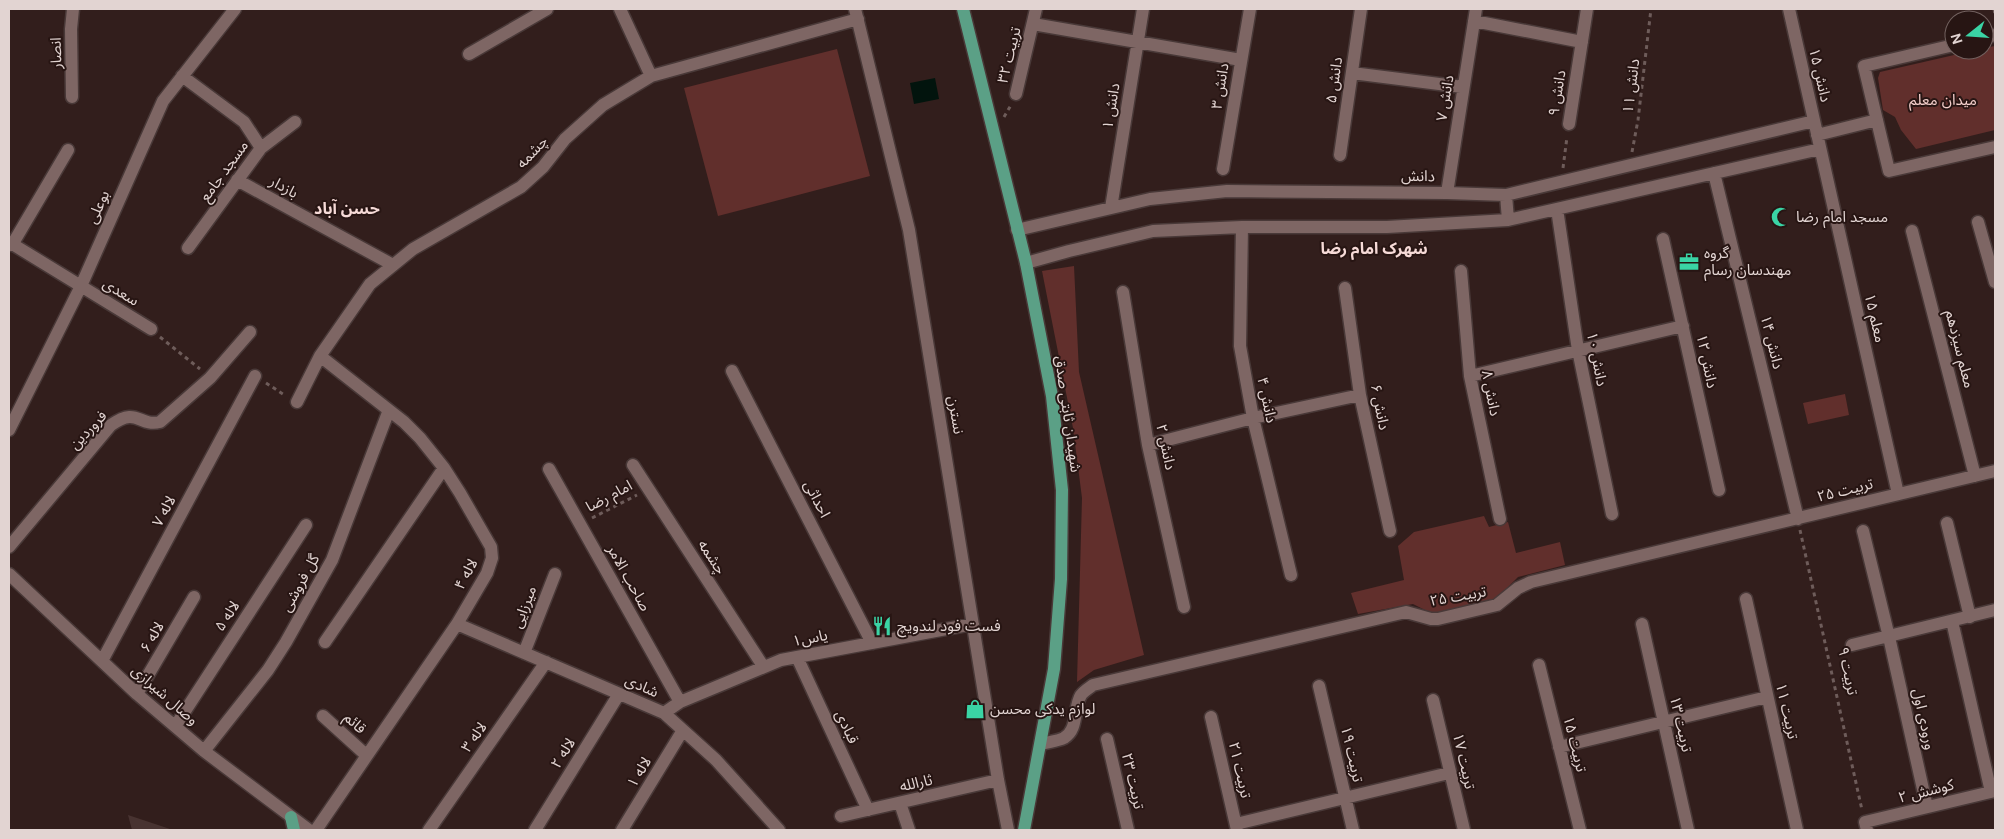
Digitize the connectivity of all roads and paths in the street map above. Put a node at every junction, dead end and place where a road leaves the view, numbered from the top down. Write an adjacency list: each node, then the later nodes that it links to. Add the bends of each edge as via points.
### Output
1 (73, 9): 28 (street, انصار)
2 (235, 9): 24 (street, بوعلی)
3 (547, 9): 21 (street)
4 (620, 9): 25 (street)
5 (964, 9): 51 (main road, شهیدان ثابتی صدق)
6 (1036, 9): 17 (street, تربیت ۳۲)
7 (1143, 9): 18 (street, دانش ۱)
8 (1250, 9): 22 (street, دانش ۳)
9 (1361, 9): 23 (street, دانش ۵)
10 (1587, 9): 19 (street, دانش ۹)
11 (1651, 9): 39 (path, دانش ۱۱, via 1638,120)
12 (1788, 9): 30 (street, دانش ۱۵)
13 (1994, 9): 16 (path)
14 (857, 14): 25 (street, چشمه); 105 (street, نسترن, via 910,230)
15 (1475, 15): 19 (street); 26 (street, دانش ۷)
16 (1995, 15)
17 (1033, 24): 18 (street); 27 (street, تربیت ۳۲)
18 (1137, 42): 22 (street); 46 (street, دانش ۱)
19 (1582, 42): 32 (street, دانش ۹)
20 (1944, 47): 29 (street, via 1864,66)
21 (469, 54)
22 (1241, 60): 40 (street, دانش ۳)
23 (1352, 73): 26 (street); 38 (street, دانش ۵)
24 (182, 76): 35 (street, via 244,122); 60 (street, بوعلی, via 163,101)
25 (651, 76): 57 (street, چشمه, via 603,105 521,187 413,248)
26 (1463, 87): 44 (street, دانش ۷)
27 (1016, 94)
28 (72, 97)
29 (1877, 120): 33 (street); 34 (street, via 1889,171)
30 (1814, 121): 33 (street, دانش ۱۵); 39 (street, دانش)
31 (295, 122): 35 (street, مسجد جامع)
32 (1569, 124): 43 (path, دانش ۹)
33 (1817, 135): 36 (street, دانش ۱۵)
34 (1995, 147)
35 (261, 148): 42 (street, مسجد جامع)
36 (1820, 149): 41 (street); 85 (street, معلم ۱۵)
37 (68, 150): 54 (street)
38 (1340, 155)
39 (1629, 165): 43 (street, دانش)
40 (1224, 169)
41 (1714, 172): 47 (street); 88 (street, دانش ۱۴)
42 (237, 180): 55 (street, مسجد جامع); 57 (street, بازدار)
43 (1561, 182): 45 (street, دانش)
44 (1447, 193): 45 (street, دانش); 46 (street, دانش, via 1227,191 1150,199)
45 (1506, 195): 48 (street)
46 (1111, 208): 51 (street, دانش)
47 (1557, 209): 48 (street); 66 (street, دانش ۱۰)
48 (1508, 220): 50 (street, via 1387,228)
49 (1978, 222): 59 (street)
50 (1242, 227): 56 (street, via 1153,231); 75 (street, دانش ۴, via 1240,346)
51 (1018, 230): 56 (main road, شهیدان ثابتی صدق)
52 (1912, 231): 82 (street, معلم سیزدهم)
53 (1663, 239): 63 (street, دانش ۱۲)
54 (10, 244): 60 (street, سعدی)
55 (188, 248)
56 (1026, 263): 130 (main road, شهیدان ثابتی صدق, via 1052,396 1062,490 1061,579 1054,669)
57 (393, 265): 67 (street, چشمه, via 370,284)
58 (1461, 271): 70 (street, دانش ۸)
59 (1995, 282)
60 (81, 286): 64 (street, سعدی); 76 (street, بوعلی)
61 (1345, 288): 72 (street, دانش ۶)
62 (1122, 292): 77 (street, دانش ۲)
63 (1682, 326): 66 (street); 84 (street, دانش ۱۲)
64 (151, 328): 71 (path)
65 (250, 332): 71 (street, فروردین)
66 (1578, 350): 70 (street); 86 (street, دانش ۱۰)
67 (320, 356): 73 (street, چشمه); 74 (street, لاله ۴)
68 (732, 371): 109 (street, احداثی)
69 (255, 376): 73 (path); 113 (street, لاله ۷)
70 (1470, 376): 87 (street, دانش ۸)
71 (210, 378): 94 (street, فروردین, via 160,422 151,424 136,417 122,417 111,425)
72 (1360, 395): 75 (street); 92 (street, دانش ۶)
73 (296, 402)
74 (389, 410): 79 (street, لاله ۴, via 420,438); 132 (street, گل فروشی, via 332,560 268,670)
75 (1253, 418): 77 (street); 97 (street, دانش ۴)
76 (9, 430)
77 (1148, 445): 100 (street, دانش ۲)
78 (633, 465): 83 (street, چشمه)
79 (444, 468): 104 (street, لاله ۴, via 492,552 487,573); 108 (street)
80 (549, 469): 90 (street, صاحب الامر)
81 (1995, 471): 82 (street, تربیت ۲۵)
82 (1975, 476): 85 (street, تربیت ۲۵)
83 (649, 488): 90 (path, امام رضا); 116 (street, چشمه)
84 (1719, 490)
85 (1898, 494): 88 (street, تربیت ۲۵)
86 (1612, 514)
87 (1500, 519)
88 (1798, 519): 130 (street, تربیت ۲۵, via 1531,582 1518,588 1497,606 1438,619 1406,612 1093,684 1082,694 1069,734); 143 (path, تربیت ۹)
89 (1947, 523): 102 (street)
90 (580, 524): 122 (street, صاحب الامر)
91 (306, 525): 127 (street, لاله ۵)
92 (1390, 531)
93 (1863, 531): 107 (street, ورودی اول)
94 (9, 547)
95 (9, 574): 113 (street, وصال شیرازی)
96 (554, 574): 111 (street, میرزایی)
97 (1291, 575)
98 (194, 597): 118 (street, لاله ۶)
99 (1746, 599): 120 (street, تربیت ۱۱)
100 (1184, 608)
101 (1995, 610): 102 (street)
102 (1970, 617): 103 (street)
103 (1952, 622): 107 (street); 136 (street)
104 (457, 624): 111 (street, شادی); 133 (street, لاله ۴)
105 (973, 624): 109 (street, یاس۱); 135 (street, نسترن)
106 (1642, 624): 126 (street, تربیت ۱۳)
107 (1889, 637): 110 (street); 139 (street, ورودی اول)
108 (325, 642)
109 (872, 643): 112 (street, یاس۱)
110 (1852, 646)
111 (524, 653): 114 (street, شادی)
112 (797, 657): 116 (street, یاس۱); 140 (street, قبادی)
113 (102, 661): 118 (street, وصال شیرازی)
114 (546, 662): 119 (street, شادی); 148 (street, لاله ۳)
115 (1539, 665): 131 (street, تربیت ۱۵)
116 (763, 666): 122 (street, یاس۱)
117 (1319, 686): 137 (street, تربیت ۱۹)
118 (138, 694): 127 (street, وصال شیرازی)
119 (620, 694): 123 (street, شادی); 149 (street, لاله ۲)
120 (1767, 696): 126 (street); 160 (street, تربیت ۱۱)
121 (1433, 700): 134 (street, تربیت ۱۷)
122 (680, 702): 123 (street, یاس۱)
123 (664, 713): 128 (street, شادی)
124 (323, 716): 133 (street, قائم)
125 (1211, 717): 144 (street, تربیت ۲۱)
126 (1664, 721): 131 (street); 159 (street, تربیت ۱۳)
127 (176, 725): 132 (street, وصال شیرازی)
128 (683, 730): 150 (street, لاله ۱); 151 (street, شادی, via 716,760)
129 (1107, 739): 155 (street, تربیت ۲۳)
130 (1041, 744): 154 (main road, شهیدان ثابتی صدق)
131 (1559, 747): 158 (street, تربیت ۱۵)
132 (204, 750): 142 (street, وصال شیرازی)
133 (366, 755): 147 (street, لاله ۴)
134 (1449, 773): 137 (street); 157 (street, تربیت ۱۷)
135 (998, 780): 138 (street, ثارالله); 153 (street, نسترن)
136 (1993, 791): 139 (street, کوشش ۲)
137 (1346, 798): 144 (street); 156 (street, تربیت ۱۹)
138 (900, 804): 140 (street, ثارالله); 152 (street)
139 (1927, 807): 143 (street, کوشش ۲)
140 (868, 810): 141 (street, ثارالله)
141 (841, 816)
142 (291, 817): 145 (main road); 146 (street, وصال شیرازی)
143 (1866, 826)
144 (1237, 827)
145 (294, 830)
146 (309, 830)
147 (316, 830)
148 (429, 830)
149 (534, 830)
150 (622, 830)
151 (779, 830)
152 (909, 830)
153 (1008, 830)
154 (1024, 830)
155 (1128, 830)
156 (1353, 830)
157 (1464, 830)
158 (1580, 830)
159 (1688, 830)
160 (1797, 830)

